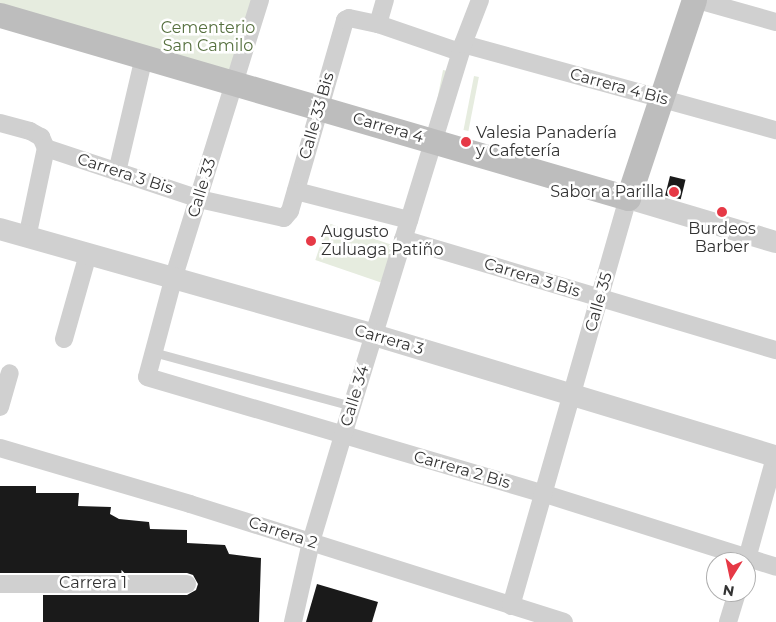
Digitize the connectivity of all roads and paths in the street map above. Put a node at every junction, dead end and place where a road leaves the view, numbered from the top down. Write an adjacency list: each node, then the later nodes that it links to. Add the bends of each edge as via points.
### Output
1 (260, 0): 11 (street, Calle 33)
2 (385, 0): 8 (street)
3 (480, 0): 9 (street, Calle 34)
4 (694, 0): 12 (main road, Calle 35)
5 (698, 0): 7 (street)
6 (0, 15): 10 (main road, Carrera 4)
7 (776, 22)
8 (378, 24): 9 (street); 13 (street, Calle 33 Bis, via 345,20)
9 (462, 48): 12 (street, Carrera 4 Bis); 16 (street, Calle 34)
10 (144, 57): 11 (main road, Carrera 4); 18 (street)
11 (234, 83): 13 (main road, Carrera 4); 21 (street, Calle 33)
12 (661, 98): 15 (street, Carrera 4 Bis); 20 (main road, Calle 35)
13 (319, 108): 16 (main road, Carrera 4); 19 (street, Calle 33 Bis)
14 (0, 122): 17 (street, Carrera 3 Bis, via 30,130 41,137)
15 (776, 130)
16 (433, 142): 20 (main road, Carrera 4); 23 (street, Calle 34)
17 (46, 148): 18 (street, Carrera 3 Bis); 25 (street)
18 (117, 172): 21 (street, Carrera 3 Bis)
19 (296, 191): 22 (street, Calle 33 Bis); 23 (street)
20 (628, 198): 27 (street, Carrera 4); 30 (street, Calle 35)
21 (199, 199): 22 (street, Carrera 3 Bis, via 279,218); 29 (street, Calle 33)
22 (287, 216)
23 (409, 220): 26 (street, Calle 34)
24 (0, 230): 25 (street, Carrera 3)
25 (27, 238): 28 (street, Carrera 3)
26 (403, 240): 30 (street, Carrera 3 Bis); 31 (street, Calle 34)
27 (776, 242)
28 (88, 254): 29 (street, Carrera 3); 32 (street)
29 (173, 280): 31 (street, Carrera 3); 34 (street, Calle 33)
30 (600, 298): 33 (street, Carrera 3 Bis); 37 (street, Calle 35)
31 (374, 335): 37 (street, Carrera 3); 38 (street, Calle 34)
32 (64, 339)
33 (776, 350)
34 (153, 352): 36 (street, Calle 33); 38 (lane)
35 (10, 373): 39 (street)
36 (147, 377): 40 (street, Carrera 2 Bis)
37 (573, 395): 42 (street, Carrera 3); 43 (street, Calle 35)
38 (352, 406): 40 (street, Calle 34)
39 (0, 407)
40 (343, 435): 43 (street, Carrera 2 Bis); 44 (street, Calle 34)
41 (0, 448): 44 (street, Carrera 2)
42 (776, 455): 46 (street)
43 (542, 493): 45 (street, Carrera 2 Bis); 52 (street, Calle 35)
44 (311, 542): 52 (street, Carrera 2); 53 (street, Calle 34)
45 (722, 552)
46 (748, 552)
47 (756, 562): 48 (street, Carrera 2 Bis)
48 (776, 567)
49 (0, 584): 50 (street, Carrera 1)
50 (187, 584)
51 (734, 602): 55 (street)
52 (511, 606): 54 (street, Carrera 2)
53 (293, 622)
54 (564, 622)
55 (728, 622)

